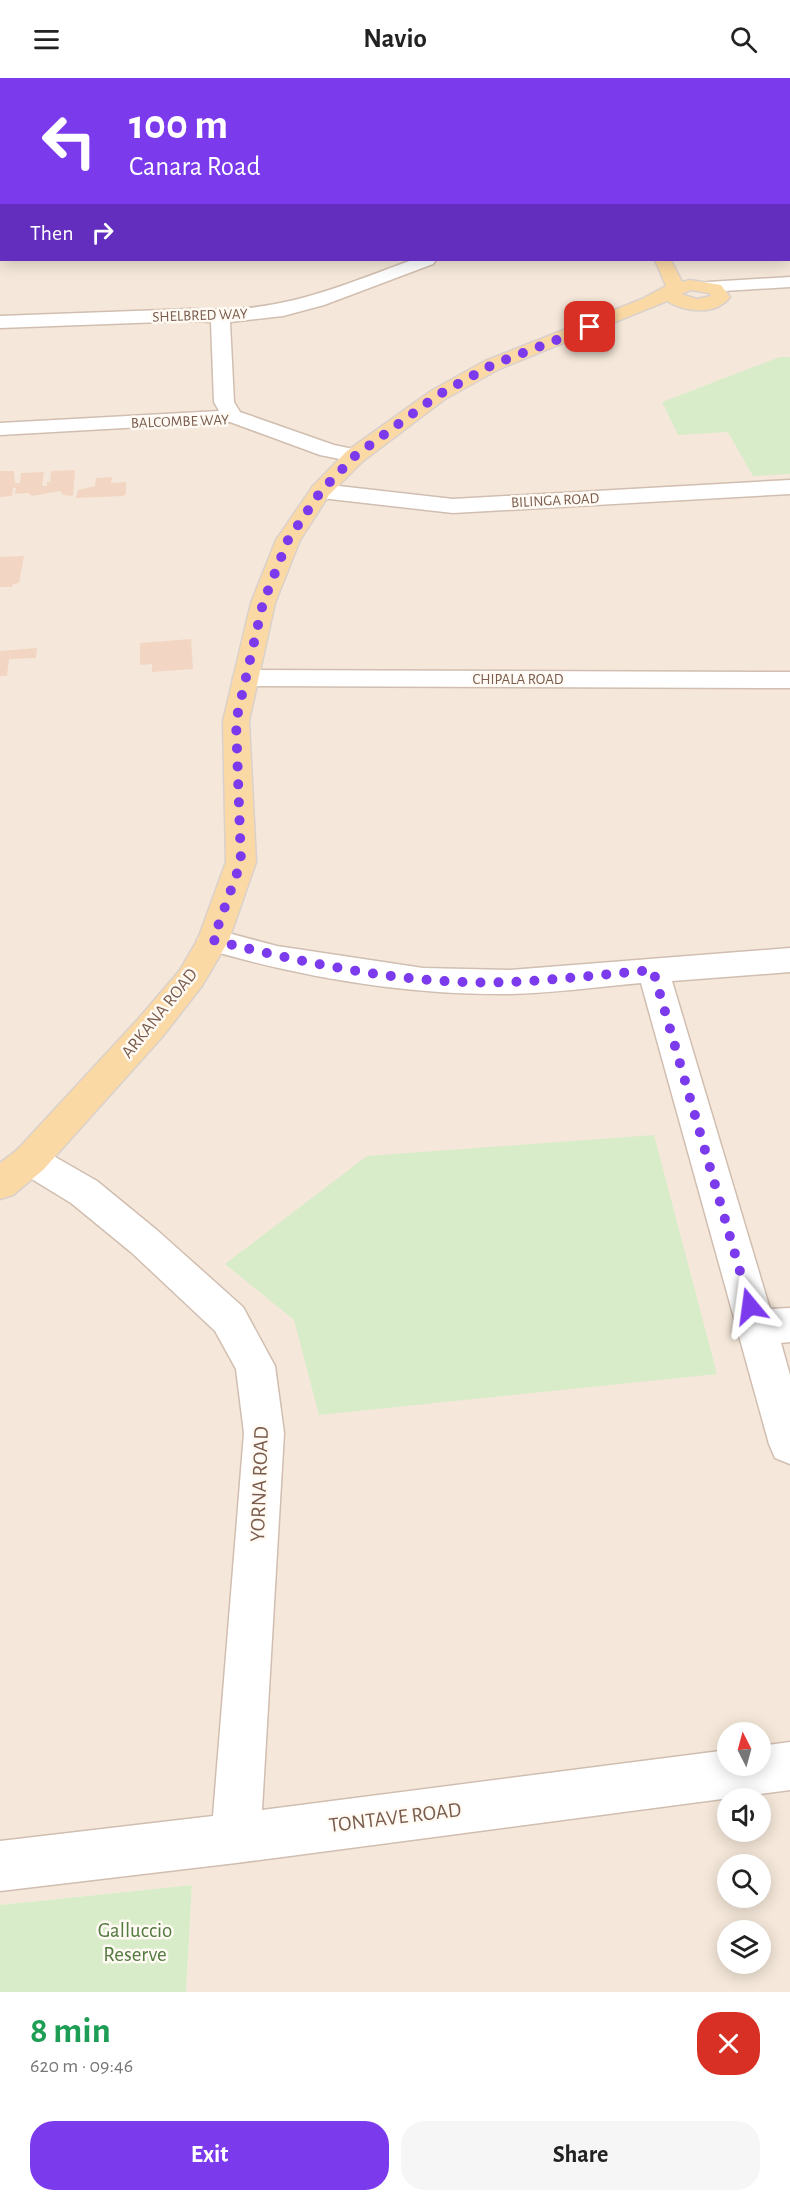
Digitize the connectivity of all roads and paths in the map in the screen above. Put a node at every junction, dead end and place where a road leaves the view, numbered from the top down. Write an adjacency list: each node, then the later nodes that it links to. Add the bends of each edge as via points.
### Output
1 (424, 261): 9 (street, SHELBRED WAY, via 318,301 283,310)
2 (663, 261): 6 (main road)
3 (675, 261): 7 (main road, via 683,273)
4 (790, 282): 7 (street)
5 (790, 288): 7 (street)
6 (675, 289): 7 (main road, ARKANA ROAD); 8 (main road, via 675,299); 11 (main road, ARKANA ROAD)
7 (709, 290): 8 (main road, ARKANA ROAD, via 711,303)
8 (693, 304): 11 (main road, ARKANA ROAD)
9 (220, 317): 10 (street, SHELBRED WAY); 12 (street, via 224,402)
10 (0, 322)
11 (590, 327): 14 (main road, ARKANA ROAD, via 492,365 438,395)
12 (232, 416): 13 (street, BALCOMBE WAY); 14 (street, BALCOMBE WAY)
13 (0, 429)
14 (355, 456): 16 (main road, ARKANA ROAD)
15 (790, 487): 16 (street, BILINGA ROAD, via 453,506)
16 (321, 491): 17 (main road, ARKANA ROAD, via 288,540 263,603)
17 (246, 678): 18 (street, CHIPALA ROAD); 19 (main road, ARKANA ROAD, via 236,721 241,862)
18 (790, 680)
19 (213, 940): 21 (street, via 277,957 423,980 510,982); 22 (main road, ARKANA ROAD, via 191,978 151,1027)
20 (790, 960): 21 (street)
21 (653, 970): 23 (street)
22 (15, 1172): 26 (street, YORNA ROAD, via 84,1192 229,1319 255,1366 264,1433)
23 (773, 1326): 24 (street)
24 (790, 1444)
25 (790, 1766): 26 (street, TONTAVE ROAD)
26 (236, 1838): 27 (street, TONTAVE ROAD)
27 (0, 1866)

